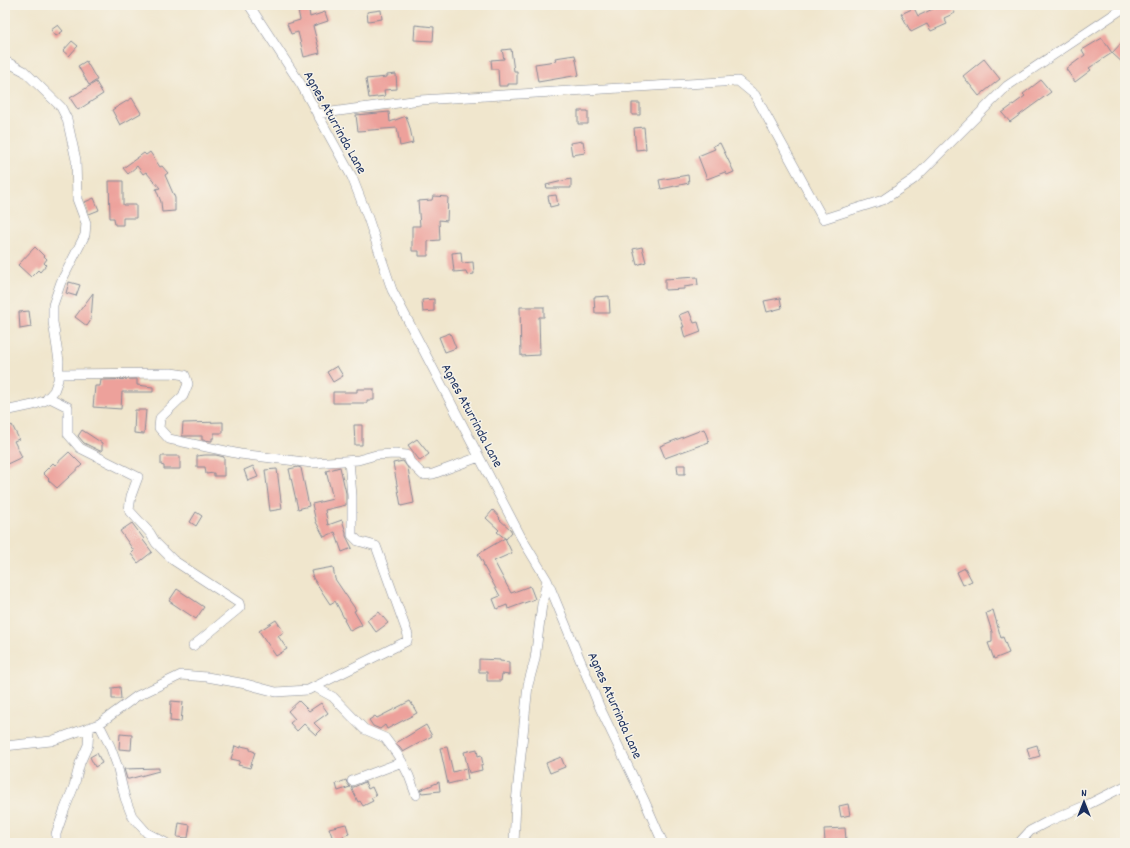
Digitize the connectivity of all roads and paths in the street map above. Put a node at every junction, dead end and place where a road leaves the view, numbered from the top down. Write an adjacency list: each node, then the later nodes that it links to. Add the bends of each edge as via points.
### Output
1 (249, 5): 4 (street, Agnes Aturrinda Lane)
2 (1125, 7): 4 (street, via 1007,86 914,179 883,200 823,219 755,95 738,81 420,100)
3 (5, 61): 5 (street, via 24,70 61,107 67,119 76,160 77,199 86,223 85,235 61,282 53,305 53,322 60,361)
4 (318, 114): 8 (street, Agnes Aturrinda Lane, via 352,176 392,290)
5 (58, 374): 6 (street, via 54,391); 9 (street, via 185,375 188,384 183,396 160,418 159,428 169,439 240,454 312,464)
6 (48, 397): 7 (street, via 33,405); 11 (street, via 68,407 68,434 80,448 138,477 130,496 129,510 156,543 173,560 239,603 239,608)
7 (5, 411)
8 (479, 457): 9 (street, via 433,474 423,475 410,462 407,455 376,455); 10 (street, Agnes Aturrinda Lane, via 521,537)
9 (349, 461): 12 (street, via 352,535 358,541 376,546 408,635 407,641)
10 (548, 580): 22 (street, via 542,604 535,659 528,685); 23 (street, Agnes Aturrinda Lane, via 600,708)
11 (193, 646)
12 (315, 687): 13 (street, via 308,690 276,692 207,677 181,676 137,696); 16 (street, via 333,697 364,729 385,738)
13 (99, 724): 14 (street); 21 (street, via 117,765 132,816 147,833)
14 (89, 728): 15 (street, via 51,741); 20 (street, via 88,745 56,834)
15 (5, 746)
16 (402, 762): 17 (street); 19 (street)
17 (352, 781)
18 (1125, 786): 24 (street, via 1030,831)
19 (416, 795)
20 (56, 843)
21 (166, 843)
22 (514, 843)
23 (664, 843)
24 (1020, 843)

